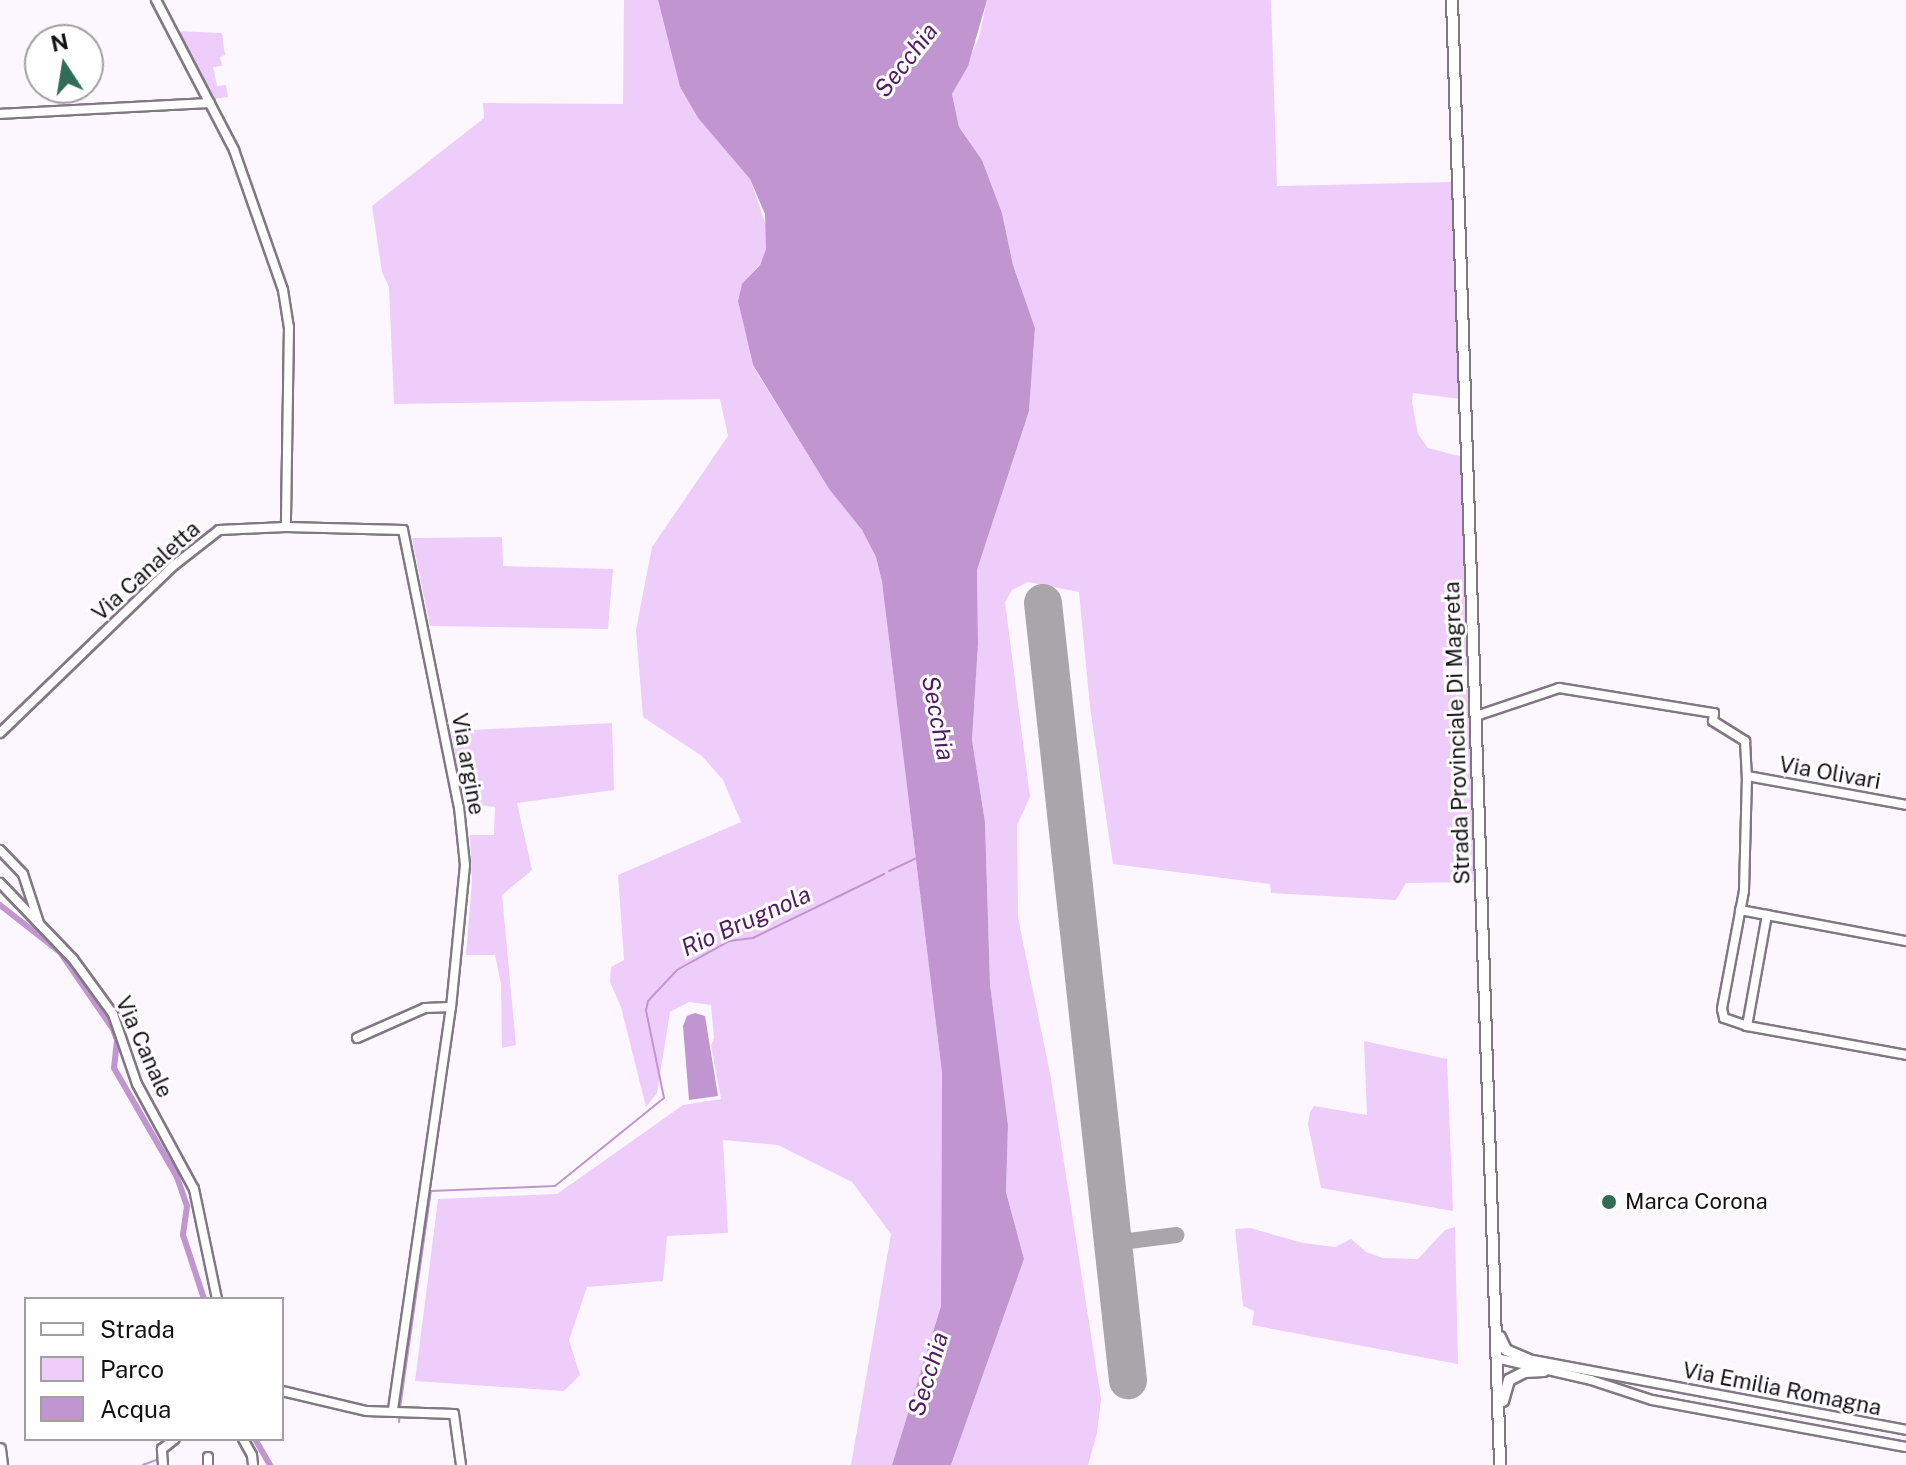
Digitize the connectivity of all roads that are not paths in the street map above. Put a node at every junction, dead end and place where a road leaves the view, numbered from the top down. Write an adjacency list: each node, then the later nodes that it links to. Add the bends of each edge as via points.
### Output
1 (156, 0): 3 (street)
2 (1452, 0): 7 (main road, Strada Provinciale Di Magreta)
3 (210, 103): 4 (street); 5 (street, via 238,160 287,306)
4 (0, 114)
5 (286, 527): 6 (street, Via Canaletta); 8 (street, Via Canaletta, via 219,530 203,539)
6 (403, 530): 17 (street, Via argine, via 464,850 463,916)
7 (1476, 716): 9 (street, via 1559,688 1714,713 1713,721 1745,741); 21 (main road, Strada Provinciale Di Magreta)
8 (0, 733)
9 (1747, 776): 10 (street, Via Olivari); 13 (street, via 1746,872)
10 (1906, 805)
11 (0, 850): 15 (street, via 23,874)
12 (0, 883): 15 (street, Via Canale)
13 (1740, 910): 14 (street); 18 (street, via 1723,1014 1728,1022)
14 (1767, 915): 16 (street); 18 (street)
15 (39, 924): 22 (street, Via Canale, via 87,976 113,1014 134,1077 194,1189)
16 (1906, 941)
17 (451, 1007): 19 (street, via 425,1008); 29 (street, Via argine)
18 (1747, 1026): 20 (street)
19 (357, 1038)
20 (1906, 1055)
21 (1494, 1293): 23 (main road, Strada Provinciale Di Magreta); 24 (main road, via 1499,1298 1501,1345)
22 (217, 1297)
23 (1496, 1358): 24 (street, Via Emilia Romagna); 25 (street, Via Emilia Romagna); 31 (main road, Strada Provinciale Di Magreta)
24 (1527, 1359): 26 (street, Via Emilia Romagna)
25 (1544, 1371): 28 (street, Via Emilia Romagna); 31 (main road, via 1509,1380 1502,1395)
26 (1651, 1383): 28 (street, Via Emilia Romagna, via 1647,1391); 30 (street, Via Emilia Romagna)
27 (284, 1391): 29 (street, via 355,1409)
28 (1652, 1400): 34 (street, Via Emilia Romagna)
29 (398, 1412): 39 (street, via 454,1414)
30 (1906, 1430)
31 (1499, 1438): 40 (main road, Strada Provinciale Di Magreta)
32 (172, 1441): 37 (street, via 162,1449)
33 (244, 1441): 38 (street)
34 (1906, 1447)
35 (0, 1449): 36 (main road)
36 (2, 1465)
37 (163, 1465)
38 (253, 1465)
39 (461, 1465)
40 (1500, 1465)

